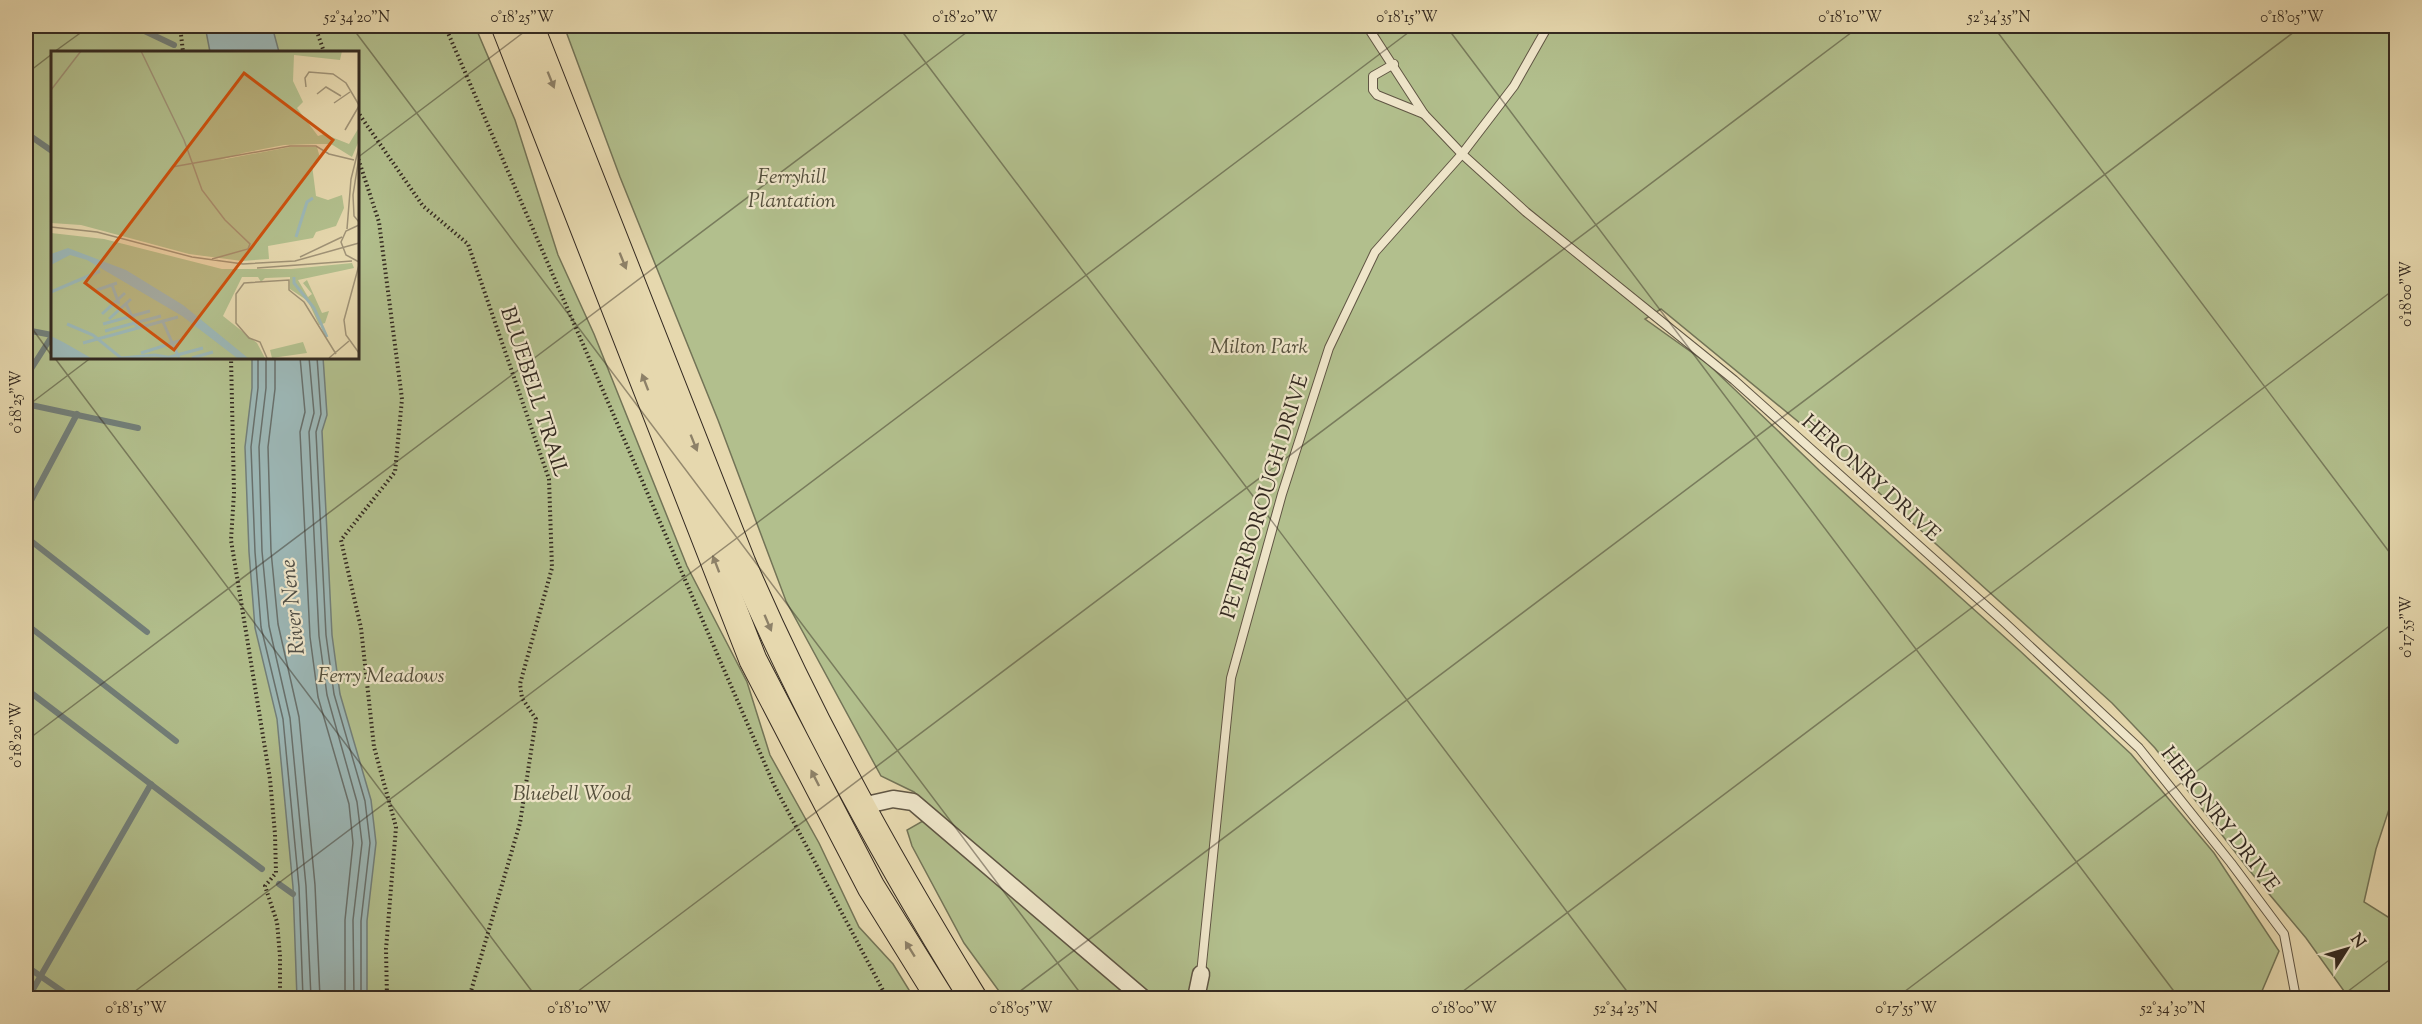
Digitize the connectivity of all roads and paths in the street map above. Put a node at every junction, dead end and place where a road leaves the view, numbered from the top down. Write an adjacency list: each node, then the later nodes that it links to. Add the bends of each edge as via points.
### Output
1 (180, 26): 8 (path)
2 (315, 26): 9 (path)
3 (445, 26): 21 (path, via 774,785)
4 (506, 26): 22 (highway, one-way to 4, via 871,887 753,660)
5 (530, 26): 16 (highway, one-way to 16, via 742,563 777,645)
6 (1367, 26): 10 (lane, HERONRY DRIVE)
7 (1548, 26): 13 (lane, PETERBOROUGH DRIVE, via 1514,86)
8 (183, 51)
9 (324, 51)
10 (1394, 64): 12 (lane, HERONRY DRIVE); 12 (lane, via 1373,76 1373,90)
11 (358, 112): 20 (path, BLUEBELL TRAIL, via 423,206 468,244 549,479 552,568 520,684 522,698 536,719 520,823)
12 (1424, 114): 13 (lane, HERONRY DRIVE)
13 (1462, 154): 17 (lane, PETERBOROUGH DRIVE, via 1375,252 1329,348 1282,494 1231,678); 26 (lane, HERONRY DRIVE, via 1526,212 1734,380 2139,747 2284,934)
14 (358, 158): 19 (path, via 379,222 402,399 395,471 341,540 361,628 374,747 396,827 386,949)
15 (231, 358): 18 (path, via 231,540 276,834 276,873 265,886 277,922)
16 (862, 807): 23 (highway); 24 (street, via 893,799 913,802)
17 (1201, 974): 25 (street)
18 (280, 999)
19 (387, 999)
20 (470, 999)
21 (887, 999)
22 (940, 999)
23 (973, 999)
24 (1143, 999)
25 (1196, 999)
26 (2296, 999)

